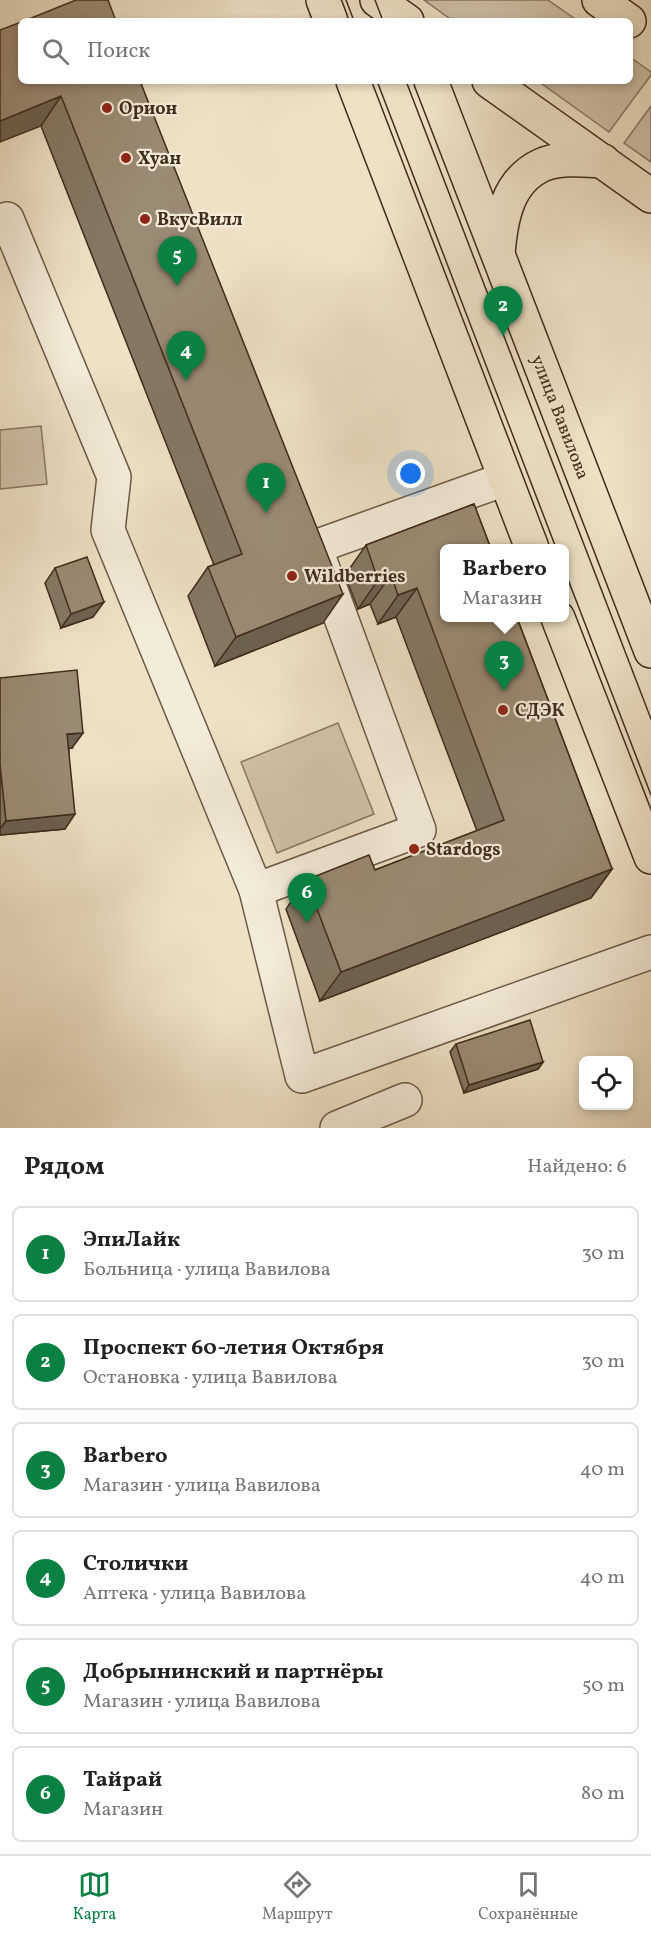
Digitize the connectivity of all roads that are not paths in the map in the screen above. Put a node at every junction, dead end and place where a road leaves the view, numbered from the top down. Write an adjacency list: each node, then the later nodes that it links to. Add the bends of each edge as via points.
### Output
1 (323, 0): 5 (main road)
2 (377, 0): 6 (main road)
3 (400, 0): 7 (main road)
4 (599, 0): 8 (main road)
5 (330, 18)
6 (403, 18)
7 (406, 18)
8 (626, 18)
9 (633, 23): 10 (main road)
10 (651, 36)
11 (354, 84): 18 (main road)
12 (432, 84): 17 (main road, улица Вавилова)
13 (493, 84): 14 (main road)
14 (603, 161): 15 (main road); 17 (main road, via 566,160 542,165 521,181 500,223)
15 (651, 196)
16 (0, 222): 23 (lane, via 7,219 114,477 108,530)
17 (498, 255): 21 (main road, улица Вавилова)
18 (505, 479): 19 (main road); 23 (lane, via 315,547 419,830)
19 (530, 544)
20 (560, 622): 22 (main road)
21 (651, 651)
22 (651, 857)
23 (256, 890): 24 (lane, via 302,1076)
24 (651, 952)
25 (405, 1100): 26 (lane)
26 (337, 1128)

